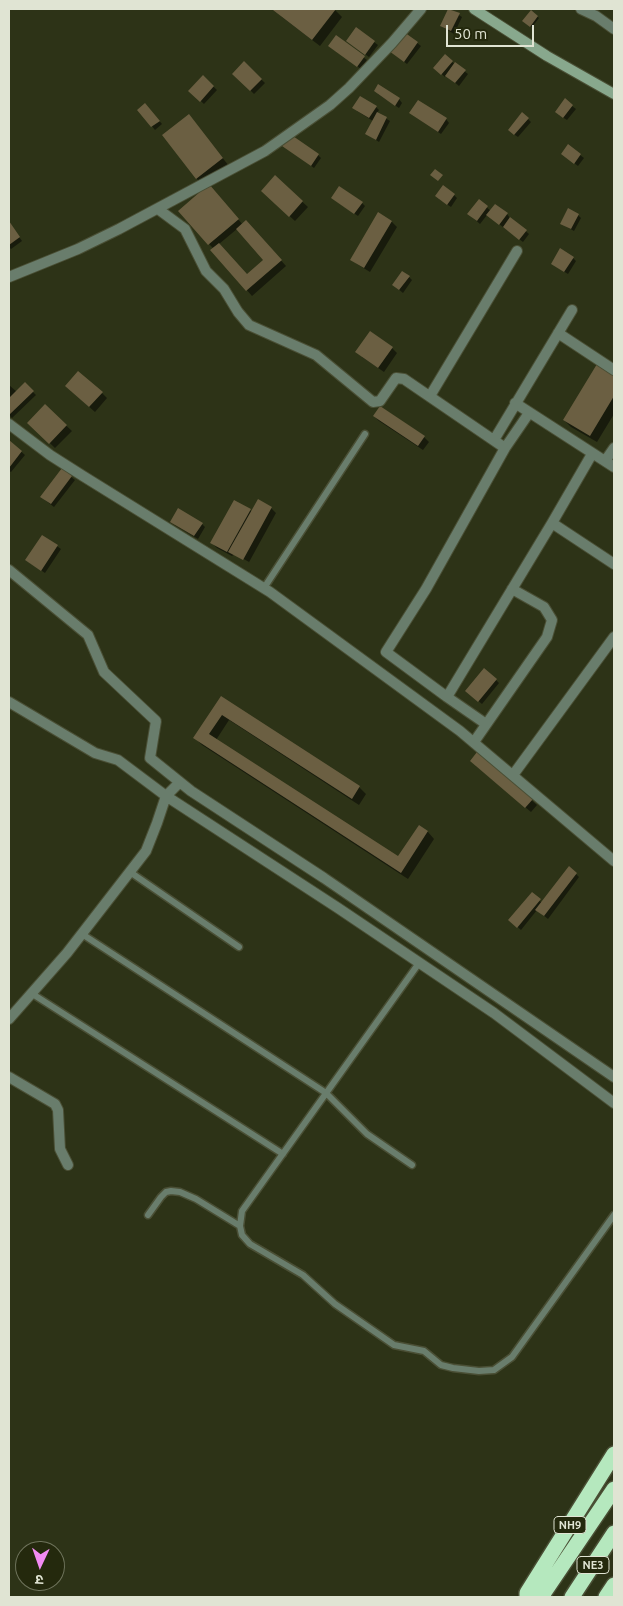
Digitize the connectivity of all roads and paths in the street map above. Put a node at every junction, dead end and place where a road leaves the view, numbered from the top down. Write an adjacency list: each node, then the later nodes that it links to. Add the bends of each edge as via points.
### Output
1 (421, 9): 6 (street, via 330,105 265,151)
2 (474, 9): 5 (street)
3 (581, 9): 4 (street)
4 (614, 29)
5 (614, 94)
6 (158, 209): 8 (street, via 78,249); 12 (street, via 186,230 206,270 249,325 316,355 373,402 380,401 394,380 400,378)
7 (517, 251): 12 (street)
8 (9, 277)
9 (572, 310): 10 (street)
10 (558, 333): 11 (street); 13 (street)
11 (614, 370)
12 (430, 396): 17 (street)
13 (516, 404): 14 (street); 17 (street)
14 (529, 413): 18 (street); 20 (street)
15 (9, 424): 26 (street, via 75,471)
16 (365, 434): 26 (lane)
17 (494, 440): 18 (street)
18 (505, 448): 29 (street, via 426,589 386,652)
19 (614, 448): 21 (street)
20 (592, 454): 21 (street); 23 (street)
21 (605, 461): 22 (street)
22 (614, 467)
23 (552, 523): 24 (street); 27 (street)
24 (614, 564)
25 (9, 570): 34 (street, via 88,635 104,672 156,721 150,758)
26 (264, 588): 32 (street)
27 (512, 589): 29 (street); 31 (street, via 544,607 552,620 547,636)
28 (614, 637): 33 (street)
29 (446, 697): 31 (street)
30 (9, 702): 35 (street, via 94,753 118,760)
31 (486, 724): 32 (street)
32 (474, 742): 33 (street)
33 (513, 775): 36 (street)
34 (180, 782): 35 (street); 44 (street)
35 (166, 796): 37 (street, via 146,851); 40 (street)
36 (614, 861)
37 (130, 872): 38 (street); 39 (lane)
38 (82, 934): 41 (street); 45 (lane)
39 (239, 947)
40 (419, 963): 45 (lane); 46 (street, via 494,1013)
41 (31, 993): 42 (street); 47 (lane)
42 (9, 1019)
43 (9, 1076): 48 (street, via 55,1104 60,1150)
44 (614, 1077)
45 (326, 1093): 47 (lane); 49 (lane, via 367,1134)
46 (614, 1103)
47 (283, 1154): 52 (lane, via 242,1211)
48 (68, 1165)
49 (412, 1165)
50 (614, 1214): 52 (lane, via 512,1357 494,1370 479,1371 441,1365 424,1351 394,1345 335,1304 303,1275 250,1244)
51 (148, 1215): 52 (lane, via 166,1192 180,1192 196,1198)
52 (240, 1226)
53 (614, 1454): 57 (highway, NH9)
54 (614, 1489): 58 (highway, NH9)
55 (614, 1533): 59 (highway, NE3)
56 (614, 1585): 60 (highway, NE3)
57 (527, 1597)
58 (541, 1597)
59 (572, 1597)
60 (606, 1597)

